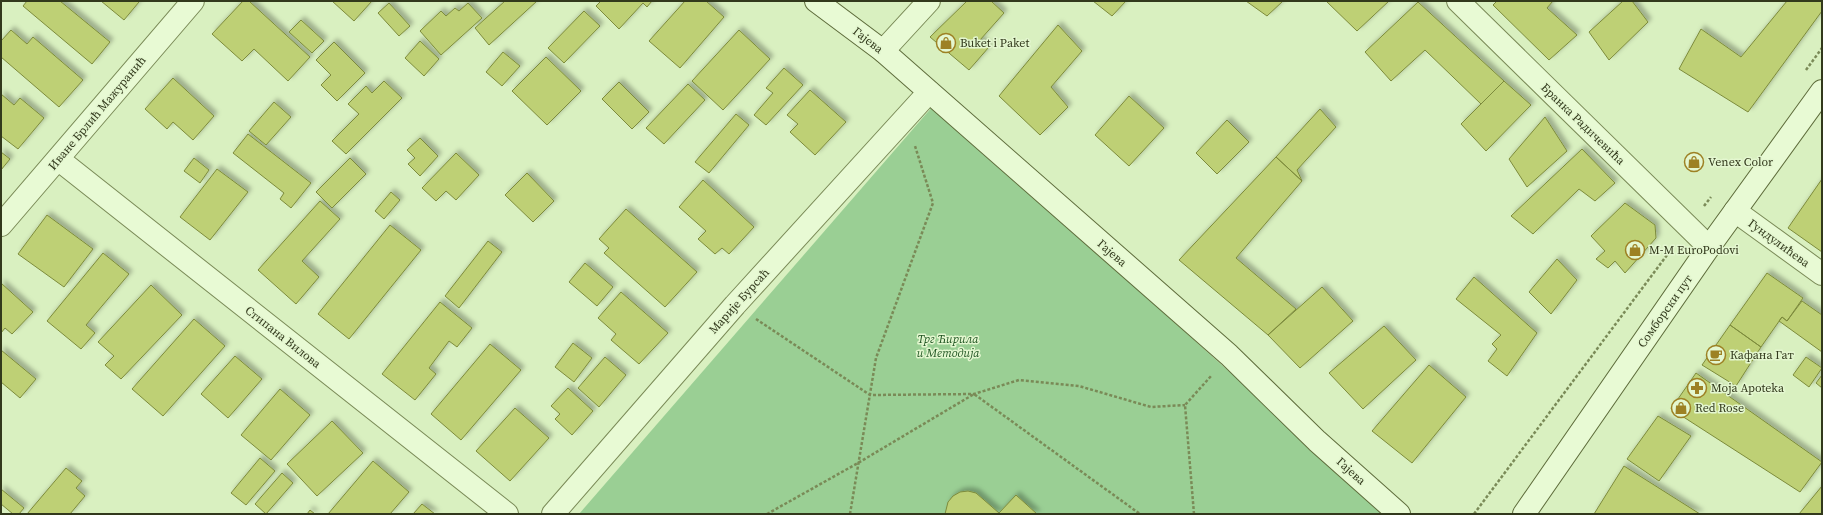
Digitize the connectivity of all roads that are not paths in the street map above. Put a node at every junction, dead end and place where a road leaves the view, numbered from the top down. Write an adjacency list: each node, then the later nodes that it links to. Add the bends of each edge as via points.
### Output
1 (193, 1): 8 (street, Иване Брлић Мажуранић)
2 (816, 1): 5 (street, Гајева)
3 (929, 1): 5 (street)
4 (1458, 1): 11 (street, Бранка Радичевића)
5 (883, 51): 6 (street, Гајева)
6 (929, 92): 14 (street, Марије Бурсаћ, via 735,305); 15 (street, Гајева, via 1229,355 1317,441)
7 (1822, 92): 9 (street, Сомборски пут)
8 (58, 160): 10 (street, Иване Брлић Мажуранић); 13 (street, Стипана Вилова)
9 (1735, 211): 11 (street, Сомборски пут); 12 (street, Гундулићева)
10 (1, 225)
11 (1709, 247): 16 (street, Сомборски пут)
12 (1822, 274)
13 (507, 514)
14 (553, 514)
15 (1399, 514)
16 (1524, 514)

